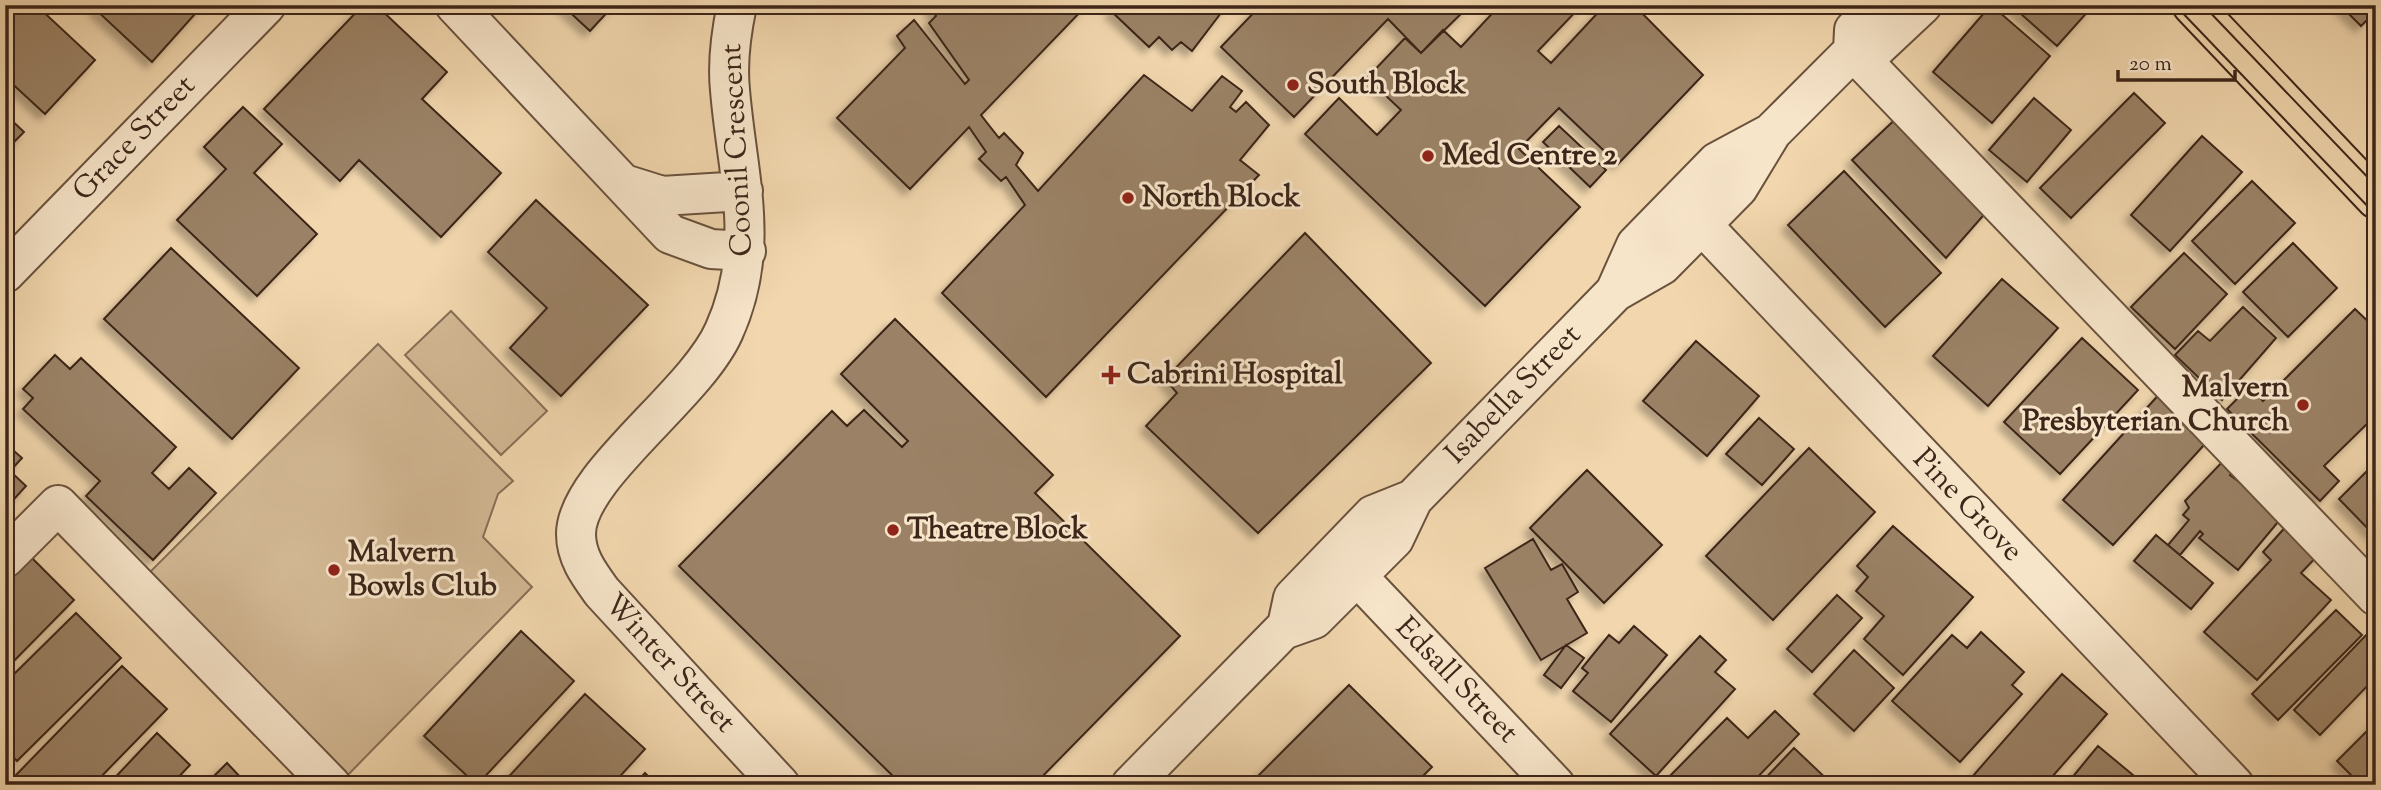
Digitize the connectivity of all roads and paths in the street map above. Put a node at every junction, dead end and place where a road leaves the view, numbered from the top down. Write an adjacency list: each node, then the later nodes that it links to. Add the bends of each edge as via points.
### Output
1 (266, 5): 14 (street, Grace Street)
2 (455, 5): 9 (street)
3 (737, 5): 10 (street, Coonil Crescent, via 729,42 729,88)
4 (1879, 5): 7 (street, Isabella Street, via 1854,30)
5 (1922, 5): 7 (street, Isabella Street, via 1874,50)
6 (2192, 5): 11 (main road)
7 (1853, 51): 8 (street, Isabella Street); 21 (street)
8 (1772, 132): 12 (street, Isabella Street, via 1738,188); 15 (street, Isabella Street, via 1708,171 1636,245)
9 (626, 185): 10 (street, via 662,196); 13 (street, via 670,234 711,250)
10 (743, 191): 13 (street, Coonil Crescent)
11 (2376, 199)
12 (1702, 225): 15 (street, Isabella Street, via 1662,265); 27 (street, Pine Grove)
13 (746, 251): 17 (street, Coonil Crescent, via 736,301 708,360 600,478 580,514)
14 (5, 273)
15 (1615, 292): 16 (street, Isabella Street)
16 (1413, 499): 18 (street, Isabella Street, via 1373,515); 20 (street, Isabella Street, via 1394,540)
17 (576, 534): 24 (street, Winter Street, via 582,561 602,592)
18 (1354, 535): 20 (street, via 1350,566); 22 (street, Isabella Street, via 1293,598)
19 (5, 558): 23 (street, via 58,505)
20 (1357, 576): 22 (street, Isabella Street, via 1314,619); 26 (street, Edsall Street)
21 (2376, 596)
22 (1287, 626): 25 (street, Isabella Street)
23 (331, 785)
24 (780, 785)
25 (1131, 785)
26 (1555, 785)
27 (2234, 785)

